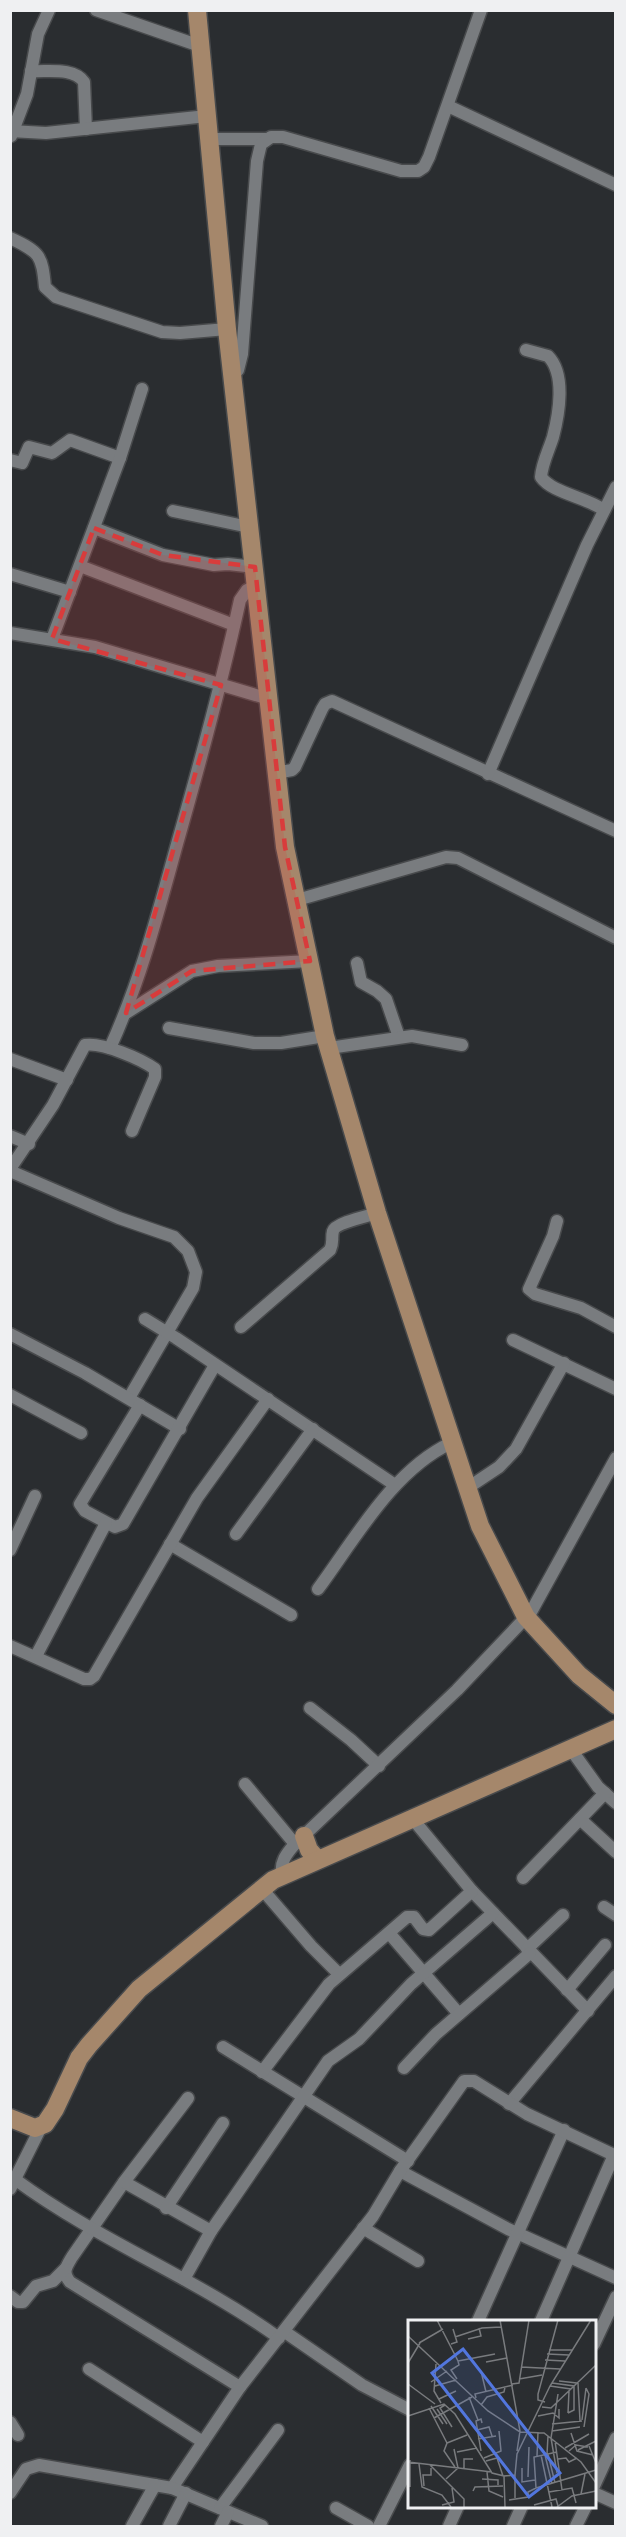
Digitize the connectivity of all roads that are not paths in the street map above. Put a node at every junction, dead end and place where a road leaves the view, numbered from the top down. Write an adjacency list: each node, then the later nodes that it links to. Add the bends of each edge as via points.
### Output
1 (49, 10): 6 (street, via 38,34)
2 (96, 10): 5 (street)
3 (197, 10): 5 (main road)
4 (481, 10): 7 (street)
5 (200, 46): 8 (main road)
6 (32, 71): 9 (street, via 73,72 80,76 84,82); 10 (street)
7 (448, 106): 12 (street, via 429,157 418,171 402,171 283,137); 13 (street)
8 (207, 116): 9 (street); 11 (main road)
9 (86, 129): 10 (street)
10 (12, 133)
11 (209, 139): 12 (street); 15 (main road)
12 (266, 140): 17 (street, via 258,151 242,354)
13 (615, 185)
14 (10, 238): 15 (street, via 39,255 45,287 56,297 162,332)
15 (227, 329): 17 (main road)
16 (526, 350): 22 (street, via 551,359 558,383 555,426 541,477 550,486)
17 (232, 376): 24 (main road)
18 (142, 389): 19 (street)
19 (120, 458): 20 (street, via 70,440 51,453 29,447 22,462); 25 (street)
20 (10, 460)
21 (615, 487): 22 (street)
22 (604, 510): 36 (street)
23 (173, 511): 24 (street)
24 (249, 527): 28 (main road)
25 (94, 528): 26 (street); 28 (street, via 163,555 228,564)
26 (80, 566): 29 (street); 30 (street)
27 (10, 574): 29 (street)
28 (256, 576): 30 (street, via 243,593); 34 (main road)
29 (70, 592): 32 (street)
30 (234, 625): 33 (street)
31 (10, 633): 32 (street)
32 (52, 639): 33 (street)
33 (222, 685): 34 (street); 42 (street)
34 (269, 699): 35 (main road)
35 (276, 773): 36 (street, via 296,767 322,709 332,701); 38 (main road, via 285,847)
36 (488, 774): 37 (street)
37 (615, 831)
38 (297, 900): 39 (street, via 446,857 458,858); 40 (main road)
39 (615, 938)
40 (310, 961): 42 (street, via 192,971); 45 (main road)
41 (357, 963): 44 (street, via 361,982 386,999)
42 (126, 1013): 47 (street)
43 (169, 1028): 45 (street, via 254,1043)
44 (399, 1036): 45 (street); 46 (street, via 422,1036)
45 (327, 1042): 54 (main road)
46 (462, 1045)
47 (110, 1048): 49 (street, via 86,1045); 50 (street, via 155,1069)
48 (10, 1059): 49 (street)
49 (67, 1080): 52 (street)
50 (132, 1131)
51 (10, 1136): 52 (street)
52 (29, 1144): 53 (street)
53 (10, 1170): 59 (street, via 183,1244 196,1280)
54 (377, 1213): 57 (street, via 337,1225 330,1250); 71 (main road)
55 (557, 1221): 58 (street, via 529,1288 535,1294 581,1308)
56 (145, 1320): 59 (street)
57 (241, 1327)
58 (615, 1327)
59 (167, 1332): 63 (street); 67 (street)
60 (10, 1334): 67 (street)
61 (513, 1340): 62 (street)
62 (564, 1364): 64 (street); 74 (street, via 516,1449 499,1467)
63 (215, 1365): 66 (street); 68 (street)
64 (615, 1389)
65 (10, 1395): 70 (street)
66 (268, 1399): 69 (street); 78 (street, via 197,1498)
67 (135, 1401): 68 (street); 76 (street, via 80,1504)
68 (180, 1429): 76 (street, via 123,1524 118,1527)
69 (313, 1430): 73 (street); 77 (street)
70 (81, 1433)
71 (451, 1443): 73 (street); 74 (main road)
72 (615, 1458): 81 (street)
73 (395, 1485): 80 (street)
74 (466, 1489): 81 (main road, via 480,1526)
75 (35, 1496): 79 (street)
76 (106, 1523): 84 (street)
77 (236, 1534)
78 (170, 1544): 82 (street); 84 (street, via 90,1679)
79 (10, 1550)
80 (318, 1589)
81 (528, 1614): 85 (main road); 86 (main road, via 579,1675); 90 (street)
82 (291, 1615)
83 (10, 1646): 84 (street)
84 (36, 1656)
85 (615, 1696)
86 (615, 1705)
87 (310, 1708): 90 (street)
88 (615, 1729): 89 (main road)
89 (570, 1748): 92 (street); 94 (main road)
90 (379, 1766): 96 (street)
91 (245, 1784): 96 (street)
92 (604, 1793): 93 (street); 95 (street)
93 (615, 1803)
94 (412, 1818): 98 (main road); 102 (street)
95 (580, 1819): 97 (street); 100 (street)
96 (300, 1840): 98 (main road); 99 (street, via 280,1866)
97 (615, 1852)
98 (317, 1859): 99 (main road)
99 (282, 1875): 101 (main road)
100 (523, 1878)
101 (262, 1889): 111 (street); 124 (main road, via 139,1989 98,2032)
102 (472, 1891): 104 (street); 107 (street, via 429,1930 410,1916)
103 (604, 1907): 105 (street)
104 (493, 1913): 109 (street); 110 (street)
105 (615, 1915)
106 (563, 1916): 109 (street)
107 (389, 1933): 110 (street); 111 (street)
108 (605, 1945): 113 (street)
109 (528, 1951): 113 (street); 115 (street)
110 (423, 1973): 115 (street); 120 (street, via 359,2039 328,2061)
111 (339, 1974): 118 (street)
112 (615, 1976): 114 (street)
113 (567, 1990): 114 (street)
114 (588, 2011): 121 (street)
115 (459, 2014): 117 (street)
116 (223, 2047): 118 (street)
117 (404, 2068)
118 (262, 2072): 120 (street)
119 (188, 2098): 128 (street)
120 (303, 2098): 127 (street); 133 (street)
121 (510, 2104): 125 (street); 127 (street, via 474,2081 464,2081)
122 (10, 2118): 124 (main road, via 26,2126)
123 (223, 2123): 130 (street)
124 (41, 2127): 129 (street)
125 (564, 2130): 126 (street); 134 (street)
126 (615, 2155): 135 (street)
127 (404, 2166): 131 (street); 134 (street)
128 (124, 2182): 130 (street); 132 (street)
129 (13, 2184): 132 (street)
130 (166, 2208): 133 (street)
131 (363, 2228): 136 (street); 144 (street)
132 (92, 2230): 137 (street); 139 (street)
133 (211, 2231): 139 (street)
134 (516, 2232): 135 (street); 142 (street)
135 (570, 2258): 138 (street); 143 (street)
136 (418, 2261)
137 (65, 2269): 140 (street, via 52,2282 36,2286 23,2302); 147 (street, via 70,2282)
138 (615, 2278)
139 (183, 2279): 144 (street)
140 (10, 2296)
141 (615, 2298): 145 (street)
142 (478, 2320)
143 (542, 2320)
144 (282, 2335): 147 (street); 148 (street)
145 (596, 2340)
146 (89, 2369): 153 (street)
147 (240, 2388): 153 (street)
148 (408, 2409)
149 (10, 2422): 151 (street)
150 (278, 2430): 166 (street)
151 (18, 2435)
152 (615, 2438): 155 (street)
153 (203, 2442): 157 (street)
154 (408, 2469): 172 (street)
155 (596, 2481)
156 (155, 2485): 157 (street); 158 (street, via 39,2465 26,2469); 167 (street)
157 (172, 2488): 159 (street)
158 (10, 2493)
159 (186, 2493): 166 (street); 168 (street)
160 (596, 2494): 161 (street)
161 (615, 2503)
162 (457, 2507): 173 (street)
163 (521, 2507): 174 (street)
164 (585, 2507): 175 (street)
165 (336, 2508): 171 (street)
166 (224, 2510): 169 (street); 170 (street)
167 (132, 2526)
168 (169, 2526)
169 (221, 2526)
170 (262, 2526)
171 (368, 2526)
172 (379, 2526)
173 (448, 2526)
174 (513, 2526)
175 (576, 2526)

